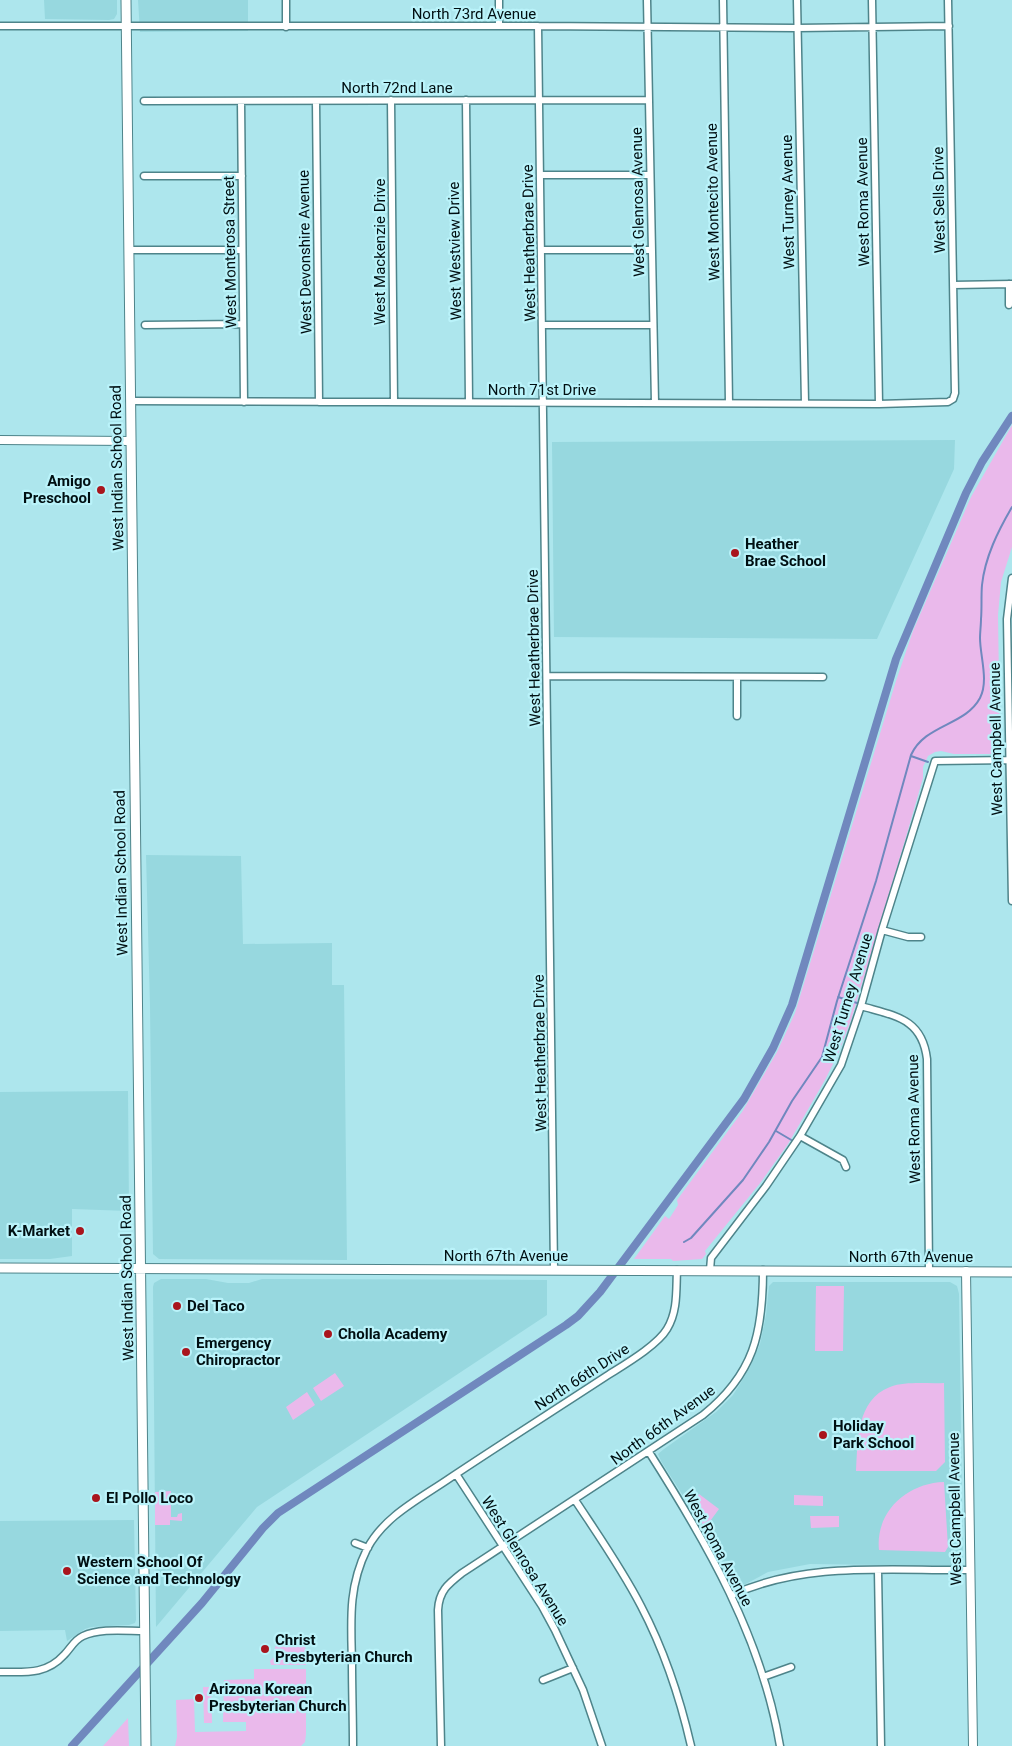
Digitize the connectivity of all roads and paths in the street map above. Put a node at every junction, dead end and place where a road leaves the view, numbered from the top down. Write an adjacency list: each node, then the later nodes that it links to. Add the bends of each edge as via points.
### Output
1 (126, 0): 10 (main road, West Indian School Road)
2 (286, 0): 14 (street)
3 (498, 0): 11 (street)
4 (647, 0): 15 (street, West Glenrosa Avenue)
5 (723, 0): 16 (street, West Montecito Avenue)
6 (797, 0): 18 (street, West Turney Avenue)
7 (872, 0): 17 (street, West Roma Avenue)
8 (948, 0): 13 (street, West Sells Drive)
9 (0, 26): 10 (street, North 73rd Avenue)
10 (126, 26): 14 (street, North 73rd Avenue); 30 (main road, West Indian School Road)
11 (499, 26): 12 (street, North 73rd Avenue); 14 (street, North 73rd Avenue)
12 (538, 26): 15 (street, North 73rd Avenue); 21 (street, West Heatherbrae Drive)
13 (949, 26): 17 (street, North 73rd Avenue); 35 (street, West Sells Drive)
14 (286, 27)
15 (648, 27): 16 (street, North 73rd Avenue); 22 (street, West Glenrosa Avenue)
16 (723, 27): 18 (street, North 73rd Avenue); 49 (street, West Montecito Avenue)
17 (873, 27): 18 (street, North 73rd Avenue); 51 (street, West Roma Avenue)
18 (797, 28): 50 (street, West Turney Avenue)
19 (390, 100): 20 (street, North 72nd Lane); 25 (street, North 72nd Lane); 45 (street, West Mackenzie Drive)
20 (466, 100): 21 (street, North 72nd Lane); 46 (street, West Westview Drive)
21 (539, 100): 22 (street, North 72nd Lane); 26 (street, West Heatherbrae Drive)
22 (649, 100): 27 (street, West Glenrosa Avenue)
23 (144, 101): 24 (street, North 72nd Lane)
24 (241, 101): 25 (street, North 72nd Lane); 29 (street, West Monterosa Street)
25 (316, 101): 44 (street, West Devonshire Avenue)
26 (540, 175): 27 (street); 32 (street, West Heatherbrae Drive)
27 (650, 175): 33 (street, West Glenrosa Avenue)
28 (144, 176): 29 (street)
29 (242, 176): 31 (street, West Monterosa Street)
30 (129, 250): 31 (street); 42 (main road, West Indian School Road)
31 (242, 250): 37 (street, West Monterosa Street)
32 (541, 250): 33 (street); 39 (street, West Heatherbrae Drive)
33 (652, 250): 40 (street, West Glenrosa Avenue)
34 (1010, 284): 35 (street); 36 (street)
35 (953, 285): 41 (street, West Sells Drive)
36 (1010, 305)
37 (243, 324): 38 (street); 43 (street, West Monterosa Street)
38 (146, 325)
39 (542, 325): 40 (street); 47 (street, West Heatherbrae Drive)
40 (653, 325): 48 (street, West Glenrosa Avenue)
41 (953, 399): 51 (street, North 71st Drive, via 942,403)
42 (130, 401): 43 (street, North 71st Drive); 53 (main road, West Indian School Road)
43 (244, 402): 44 (street, North 71st Drive)
44 (319, 402): 45 (street, North 71st Drive)
45 (394, 402): 46 (street, North 71st Drive)
46 (469, 402): 47 (street, North 71st Drive)
47 (543, 402): 48 (street, North 71st Drive); 56 (street, West Heatherbrae Drive)
48 (655, 403): 49 (street, North 71st Drive)
49 (729, 403): 50 (street, North 71st Drive)
50 (805, 403): 51 (street, North 71st Drive)
51 (879, 404)
52 (0, 440): 53 (street)
53 (130, 441): 68 (main road, West Indian School Road)
54 (1012, 578): 55 (street, West Campbell Avenue, via 1007,619)
55 (1010, 671): 60 (street, West Campbell Avenue)
56 (547, 676): 57 (street); 69 (street, West Heatherbrae Drive)
57 (737, 677): 58 (street); 59 (street)
58 (823, 677)
59 (737, 716)
60 (1011, 760): 61 (street, West Campbell Avenue); 62 (street, West Turney Avenue, via 935,761)
61 (1012, 900)
62 (882, 930): 63 (street); 64 (street, West Turney Avenue)
63 (921, 937)
64 (861, 1006): 65 (street, West Turney Avenue, via 841,1066); 73 (street, West Roma Avenue, via 905,1020 924,1042 927,1059)
65 (800, 1136): 66 (street, via 843,1160); 71 (street, West Turney Avenue, via 711,1258)
66 (846, 1167)
67 (0, 1268): 68 (main road, North 67th Avenue)
68 (141, 1268): 69 (main road, North 67th Avenue); 85 (main road, West Indian School Road)
69 (554, 1270): 70 (main road, North 67th Avenue)
70 (676, 1270): 71 (main road, North 67th Avenue); 77 (street, North 66th Drive, via 674,1313 666,1332 657,1341)
71 (710, 1270): 72 (main road, North 67th Avenue)
72 (763, 1270): 73 (main road, North 67th Avenue); 76 (street, North 66th Avenue, via 761,1317 753,1350 742,1372 715,1405)
73 (929, 1271): 74 (main road, North 67th Avenue)
74 (966, 1271): 75 (main road, North 67th Avenue); 82 (street, West Campbell Avenue)
75 (1012, 1272)
76 (649, 1452): 78 (street, North 66th Avenue); 84 (street, West Roma Avenue, via 698,1531)
77 (456, 1474): 80 (street, West Glenrosa Avenue); 81 (street, via 385,1524)
78 (575, 1500): 80 (street, North 66th Avenue); 95 (street, via 615,1560 653,1631 680,1704)
79 (355, 1543): 81 (street)
80 (502, 1547): 87 (street, West Glenrosa Avenue, via 542,1606); 93 (street, via 449,1583 438,1600)
81 (368, 1548): 92 (street, via 351,1598)
82 (970, 1570): 83 (street); 98 (street, West Campbell Avenue)
83 (878, 1571): 84 (street, via 808,1573 772,1580); 97 (street)
84 (732, 1595): 89 (street, West Roma Avenue)
85 (144, 1631): 88 (street, via 90,1633 74,1642 65,1655 50,1667 28,1672); 91 (main road, West Indian School Road)
86 (791, 1667): 89 (street)
87 (573, 1668): 90 (street); 94 (street, West Glenrosa Avenue)
88 (0, 1672)
89 (763, 1677): 96 (street, West Roma Avenue)
90 (543, 1680)
91 (146, 1746)
92 (353, 1746)
93 (440, 1746)
94 (602, 1746)
95 (691, 1746)
96 (780, 1746)
97 (881, 1746)
98 (973, 1746)

